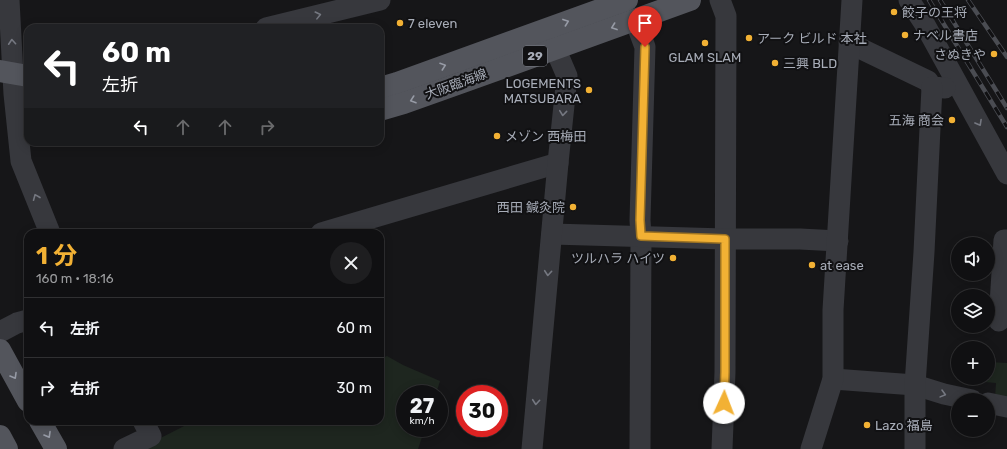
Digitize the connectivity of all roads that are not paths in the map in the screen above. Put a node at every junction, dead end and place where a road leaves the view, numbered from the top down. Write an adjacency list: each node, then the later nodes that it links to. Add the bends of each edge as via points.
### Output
1 (9, 0): 12 (street, one-way to 1)
2 (380, 0): 9 (street, one-way to 2)
3 (627, 0): 13 (main road, 大阪臨海線, one-way to 3)
4 (690, 0): 8 (main road, 大阪臨海線 / 29)
5 (720, 0): 23 (street, via 726,16)
6 (852, 0): 10 (street)
7 (909, 0): 15 (street)
8 (635, 20): 11 (main road, 大阪臨海線 / 29, one-way to 11); 22 (street, via 645,47)
9 (282, 24)
10 (849, 43): 14 (street, via 928,81); 25 (street)
11 (556, 48): 16 (main road, 大阪臨海線 / 29, one-way to 16); 17 (street, one-way to 17, via 567,76)
12 (14, 74): 19 (street, one-way to 12, via 21,161)
13 (384, 87)
14 (932, 87): 15 (street); 31 (street)
15 (960, 89): 18 (street, one-way to 18)
16 (384, 109)
17 (558, 163): 20 (street); 21 (street)
18 (1007, 174)
19 (48, 229)
20 (335, 229)
21 (552, 234): 22 (street); 42 (street, one-way to 42)
22 (641, 236): 23 (street); 43 (street)
23 (725, 239): 25 (street); 44 (street)
24 (1007, 240): 27 (street, via 1004,240)
25 (838, 241): 30 (street)
26 (24, 321): 28 (street)
27 (999, 321)
28 (0, 332)
29 (0, 350): 32 (main road, one-way to 32)
30 (832, 379): 31 (street); 45 (street)
31 (915, 385): 33 (street, one-way to 33); 46 (street)
32 (24, 394)
33 (951, 396)
34 (995, 404): 35 (street)
35 (1007, 407)
36 (42, 425): 40 (main road, one-way to 40)
37 (145, 425): 41 (street, via 151,436)
38 (0, 436): 39 (main road)
39 (7, 449)
40 (56, 449)
41 (124, 449)
42 (532, 449)
43 (640, 449)
44 (722, 449)
45 (811, 449)
46 (915, 449)

